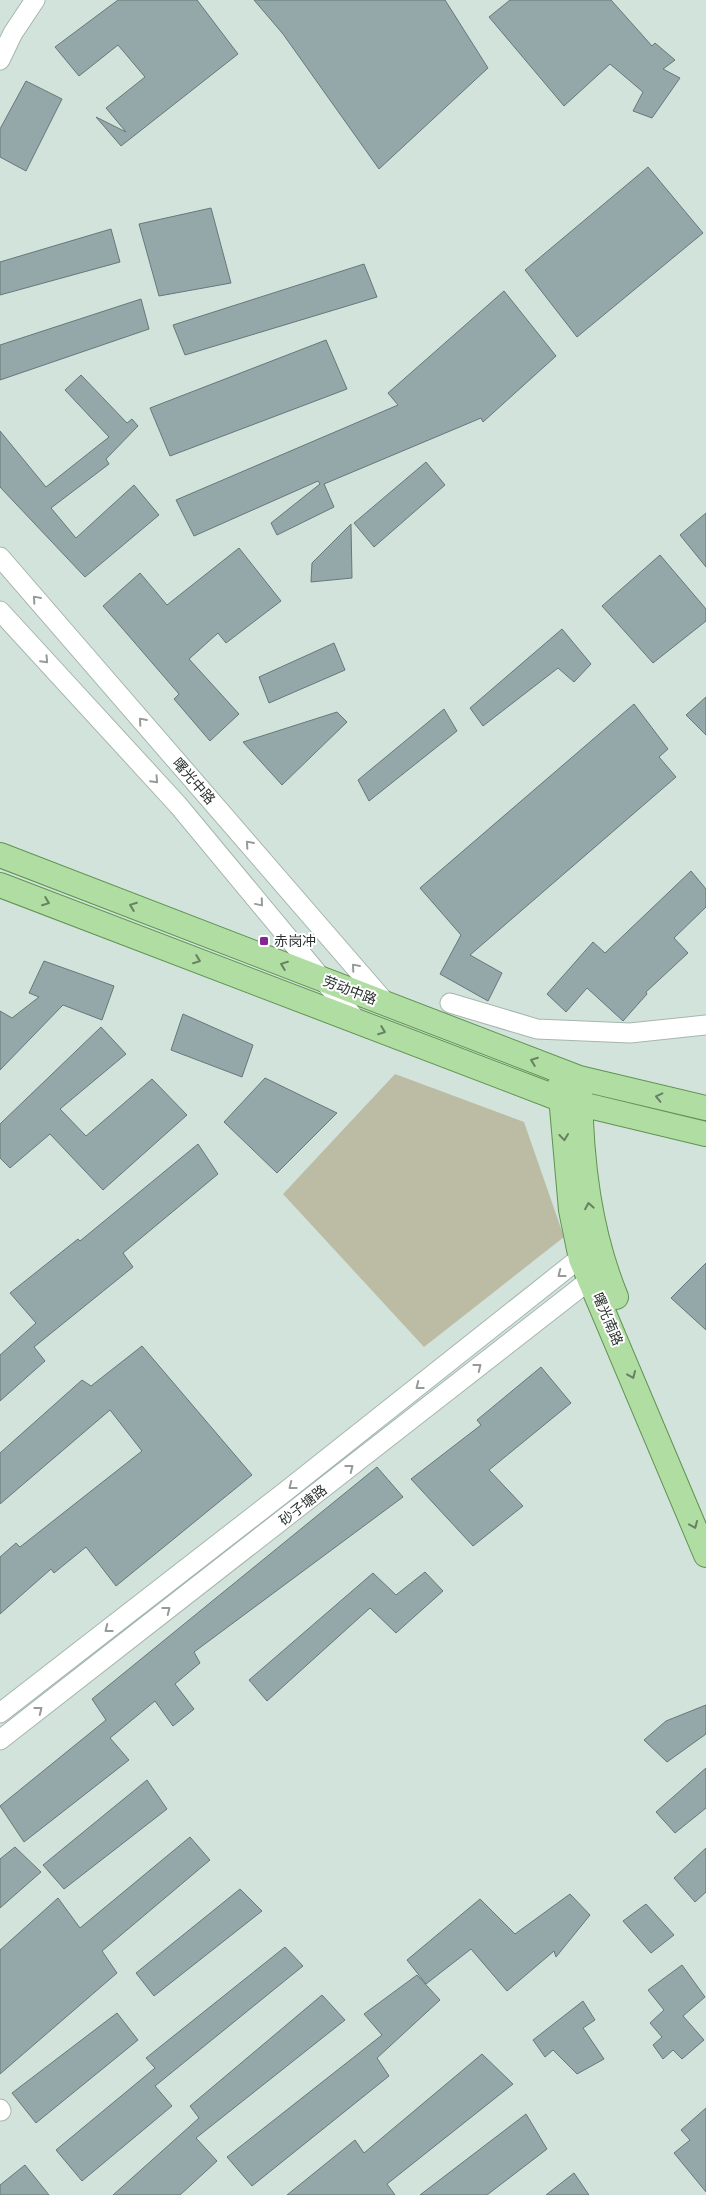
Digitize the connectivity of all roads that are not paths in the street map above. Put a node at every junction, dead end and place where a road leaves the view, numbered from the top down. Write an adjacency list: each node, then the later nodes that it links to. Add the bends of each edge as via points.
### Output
1 (35, 0): 2 (street)
2 (0, 60)
3 (0, 557): 9 (street, 曙光中路, one-way to 3)
4 (0, 611): 7 (street, 曙光中路, one-way to 7, via 178,805)
5 (0, 855): 7 (main road, 劳动中路, one-way to 5)
6 (0, 885): 10 (main road, 劳动中路, one-way to 10)
7 (325, 980): 9 (main road, 劳动中路); 10 (street, 曙光中路)
8 (450, 1003): 11 (street, via 537,1029 630,1033)
9 (387, 1004): 12 (main road, 劳动中路, one-way to 9)
10 (358, 1022): 13 (main road, 劳动中路, one-way to 13)
11 (706, 1025)
12 (569, 1075): 13 (main road, 曙光南路); 14 (main road, 劳动中路, one-way to 12)
13 (570, 1102): 15 (main road, 劳动中路); 16 (main road, 曙光南路, via 572,1210)
14 (706, 1108)
15 (706, 1134)
16 (594, 1262): 17 (main road, 曙光南路); 18 (main road, 曙光南路, one-way to 18); 19 (street, 砂子塘路, one-way to 19); 20 (street, 砂子塘路, one-way to 16)
17 (706, 1512)
18 (706, 1555)
19 (0, 1712)
20 (0, 1740)

